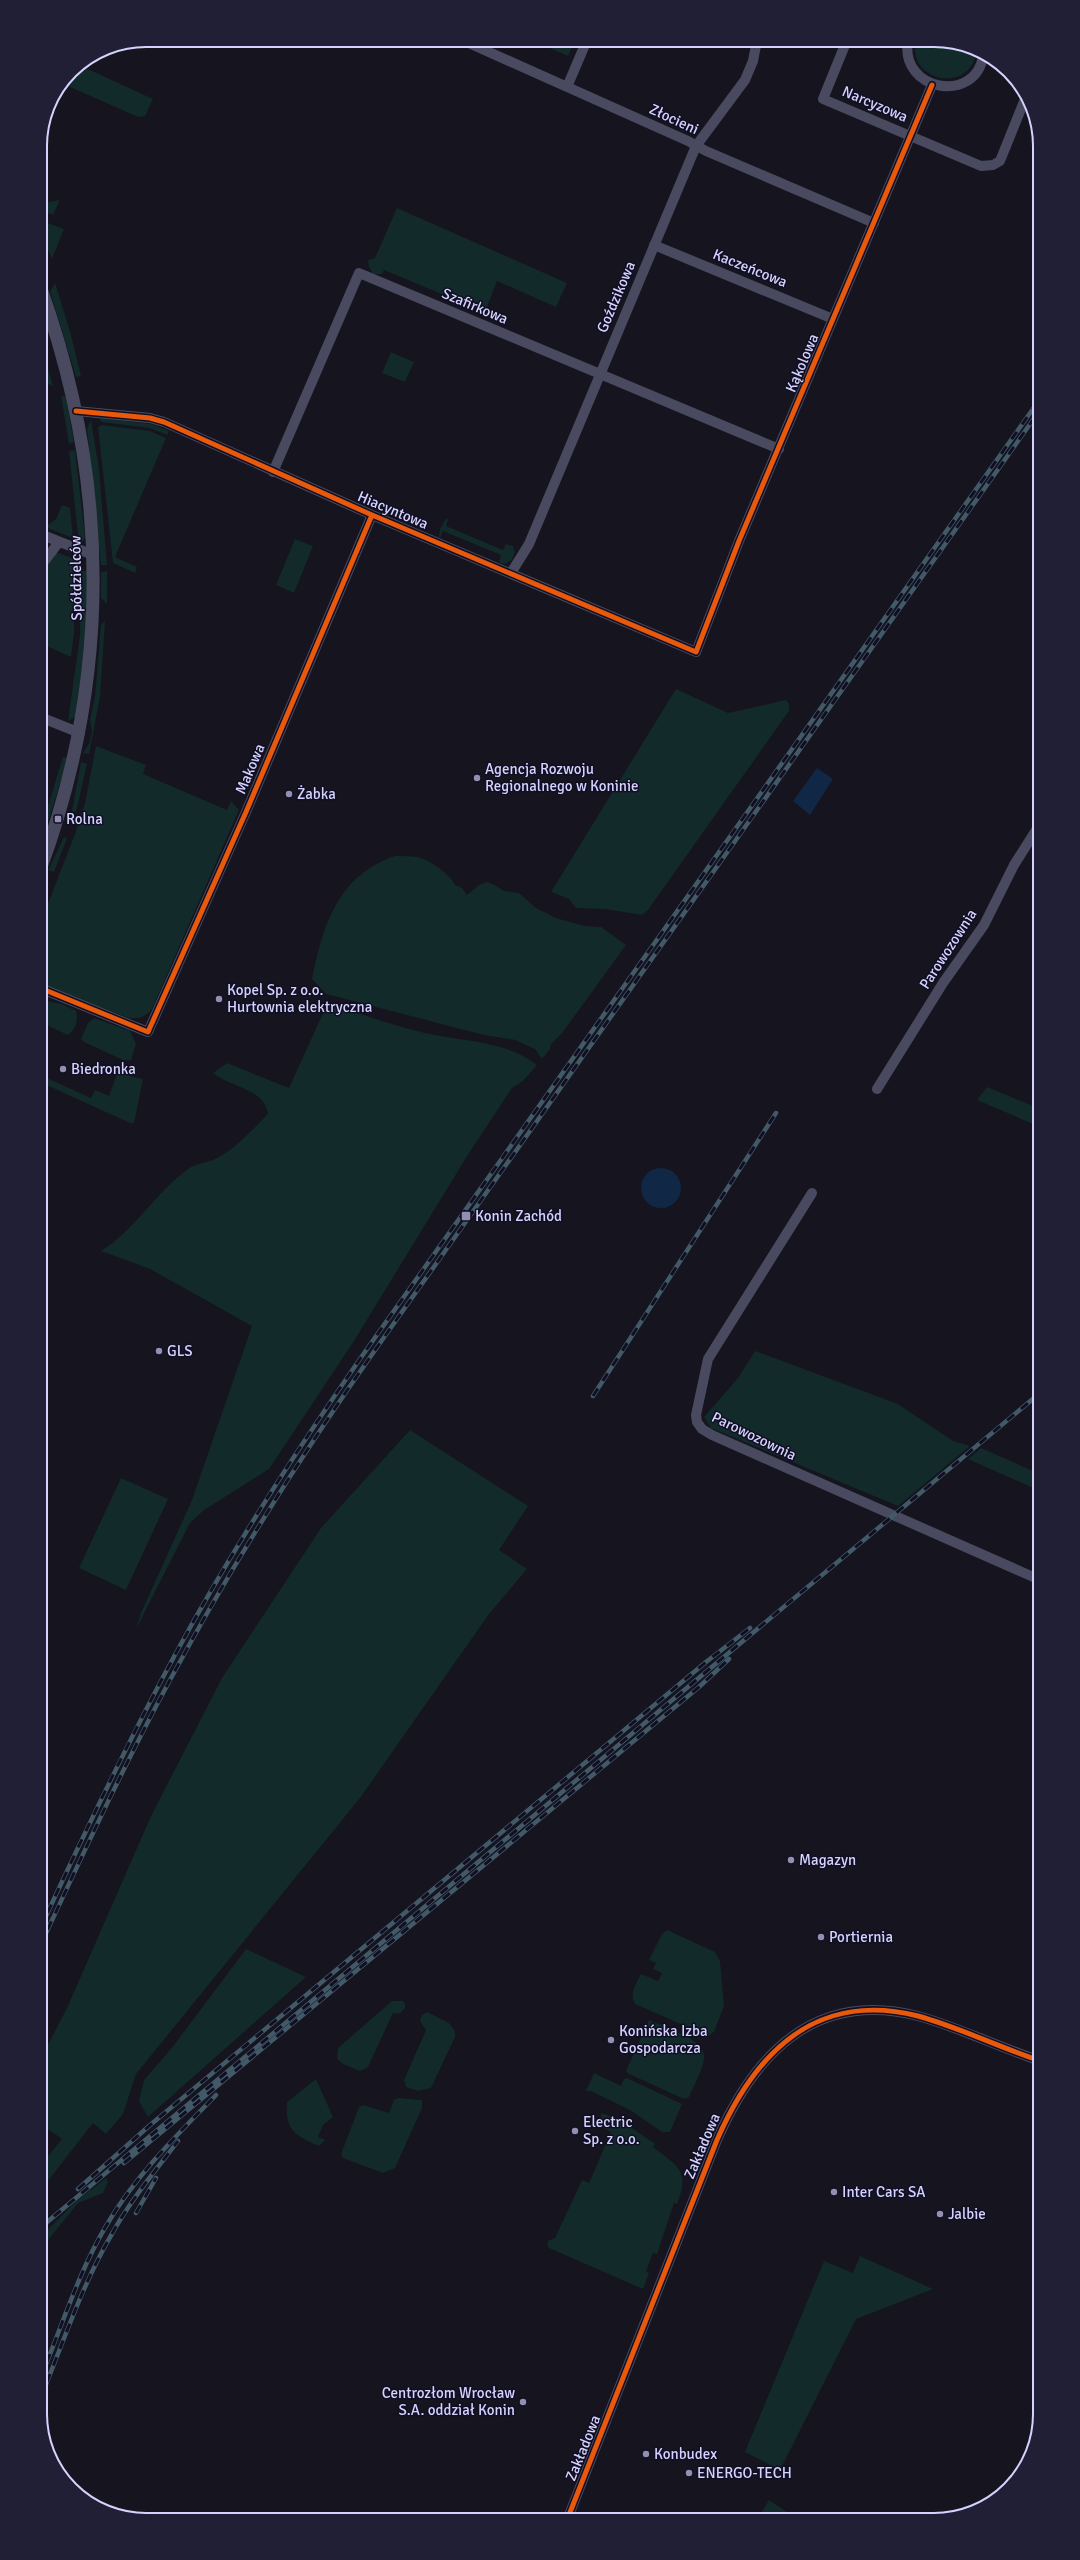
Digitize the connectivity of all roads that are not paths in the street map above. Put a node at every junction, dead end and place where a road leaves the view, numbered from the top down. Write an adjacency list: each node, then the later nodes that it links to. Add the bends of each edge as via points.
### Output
1 (478, 47): 8 (street, Złocieni)
2 (584, 47): 8 (street)
3 (756, 47): 11 (street, Goździkowa, via 746,80)
4 (844, 47): 10 (street, Narcyzowa, via 823,99)
5 (907, 47): 7 (street, via 912,68)
6 (982, 59): 7 (street, via 979,68 967,81 950,87)
7 (932, 85): 10 (street, Kąkolowa)
8 (568, 87): 11 (street, Złocieni)
9 (1023, 103): 10 (street, Narcyzowa, via 1000,161 993,165 981,166)
10 (911, 136): 12 (street, Kąkolowa)
11 (696, 146): 12 (street, Złocieni); 13 (street, Goździkowa)
12 (874, 224): 15 (street, Kąkolowa)
13 (654, 245): 15 (street, Kaczeńcowa); 16 (street, Goździkowa)
14 (47, 307): 17 (street, Spółdzielców, via 64,359)
15 (833, 319): 18 (street, Kąkolowa)
16 (600, 375): 18 (street, Szafirkowa); 19 (street, Szafirkowa, via 359,273); 25 (street, Goździkowa, via 529,544)
17 (76, 411): 19 (street, Hiacyntowa, via 144,417 164,422); 23 (street, Spółdzielców, via 86,470)
18 (779, 449): 26 (street, Kąkolowa)
19 (273, 472): 20 (street, Hiacyntowa)
20 (372, 515): 25 (street, Hiacyntowa); 33 (street, Makowa, via 246,812 148,1032)
21 (47, 537): 22 (street)
22 (59, 542): 23 (street); 24 (street)
23 (93, 555): 28 (street, Spółdzielców, via 92,648)
24 (47, 558)
25 (511, 573): 26 (street, Hiacyntowa)
26 (696, 652)
27 (47, 721): 28 (street)
28 (80, 733): 30 (street, Spółdzielców, via 65,797)
29 (1033, 835): 34 (street, Parowozownia, via 1014,865 984,925 943,983)
30 (47, 850)
31 (47, 991): 33 (street)
32 (47, 997): 33 (street)
33 (75, 1003)
34 (877, 1089)
35 (812, 1192): 36 (street, Parowozownia, via 708,1359 697,1410 697,1422 712,1435)
36 (1033, 1577)
37 (1033, 2058): 38 (street, Zakładowa, via 926,2018 878,2011 850,2013 815,2024 784,2042 769,2056 743,2088 717,2140)
38 (570, 2513)

